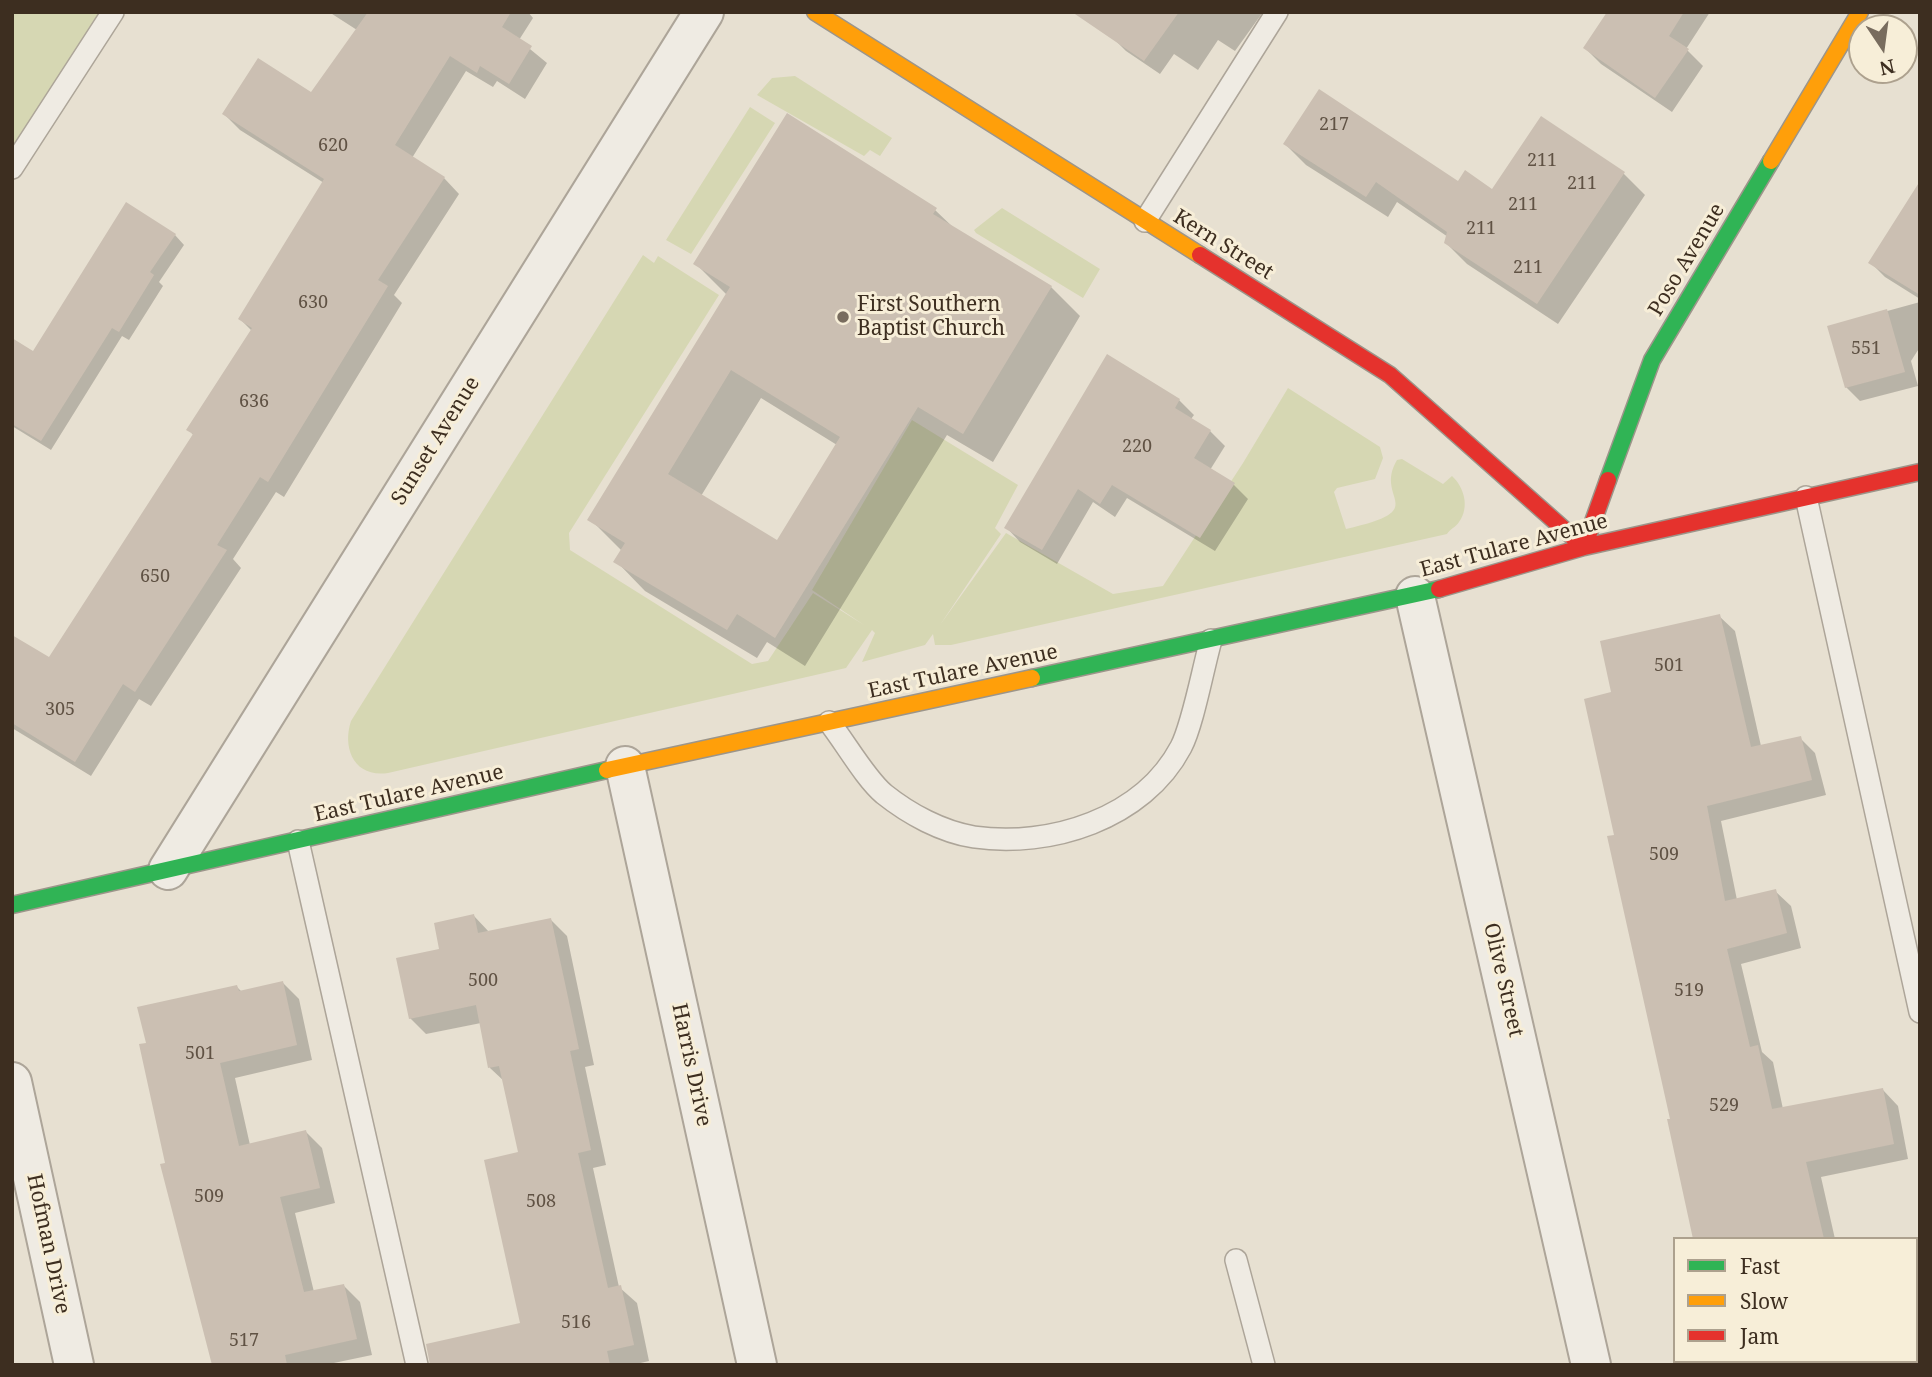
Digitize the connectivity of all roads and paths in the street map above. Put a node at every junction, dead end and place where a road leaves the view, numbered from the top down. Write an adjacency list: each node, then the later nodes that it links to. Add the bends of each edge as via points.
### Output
1 (113, 12): 6 (lane)
2 (704, 12): 16 (street, Sunset Avenue)
3 (814, 12): 7 (street, Kern Street)
4 (1277, 12): 7 (lane)
5 (1860, 12): 10 (street, Poso Avenue, via 1652,360)
6 (12, 168)
7 (1145, 221): 10 (street, Kern Street, via 1390,375)
8 (1920, 472): 9 (street, East Tulare Avenue)
9 (1806, 497): 10 (street, East Tulare Avenue); 18 (lane)
10 (1584, 547): 11 (street, East Tulare Avenue)
11 (1415, 596): 12 (street, East Tulare Avenue); 25 (street, Olive Street)
12 (1211, 640): 13 (street, East Tulare Avenue); 13 (lane, via 1181,746 1159,778 1129,806 1083,827 1048,835 973,837 936,827 882,793)
13 (829, 722): 14 (street, East Tulare Avenue)
14 (625, 766): 15 (street, East Tulare Avenue); 23 (street, Harris Drive)
15 (298, 841): 16 (street, East Tulare Avenue); 22 (lane)
16 (168, 870): 17 (street, East Tulare Avenue)
17 (12, 905)
18 (1920, 1013)
19 (12, 1082): 21 (street, Hofman Drive)
20 (1236, 1261): 24 (lane)
21 (74, 1365)
22 (416, 1365)
23 (757, 1365)
24 (1264, 1365)
25 (1591, 1365)

